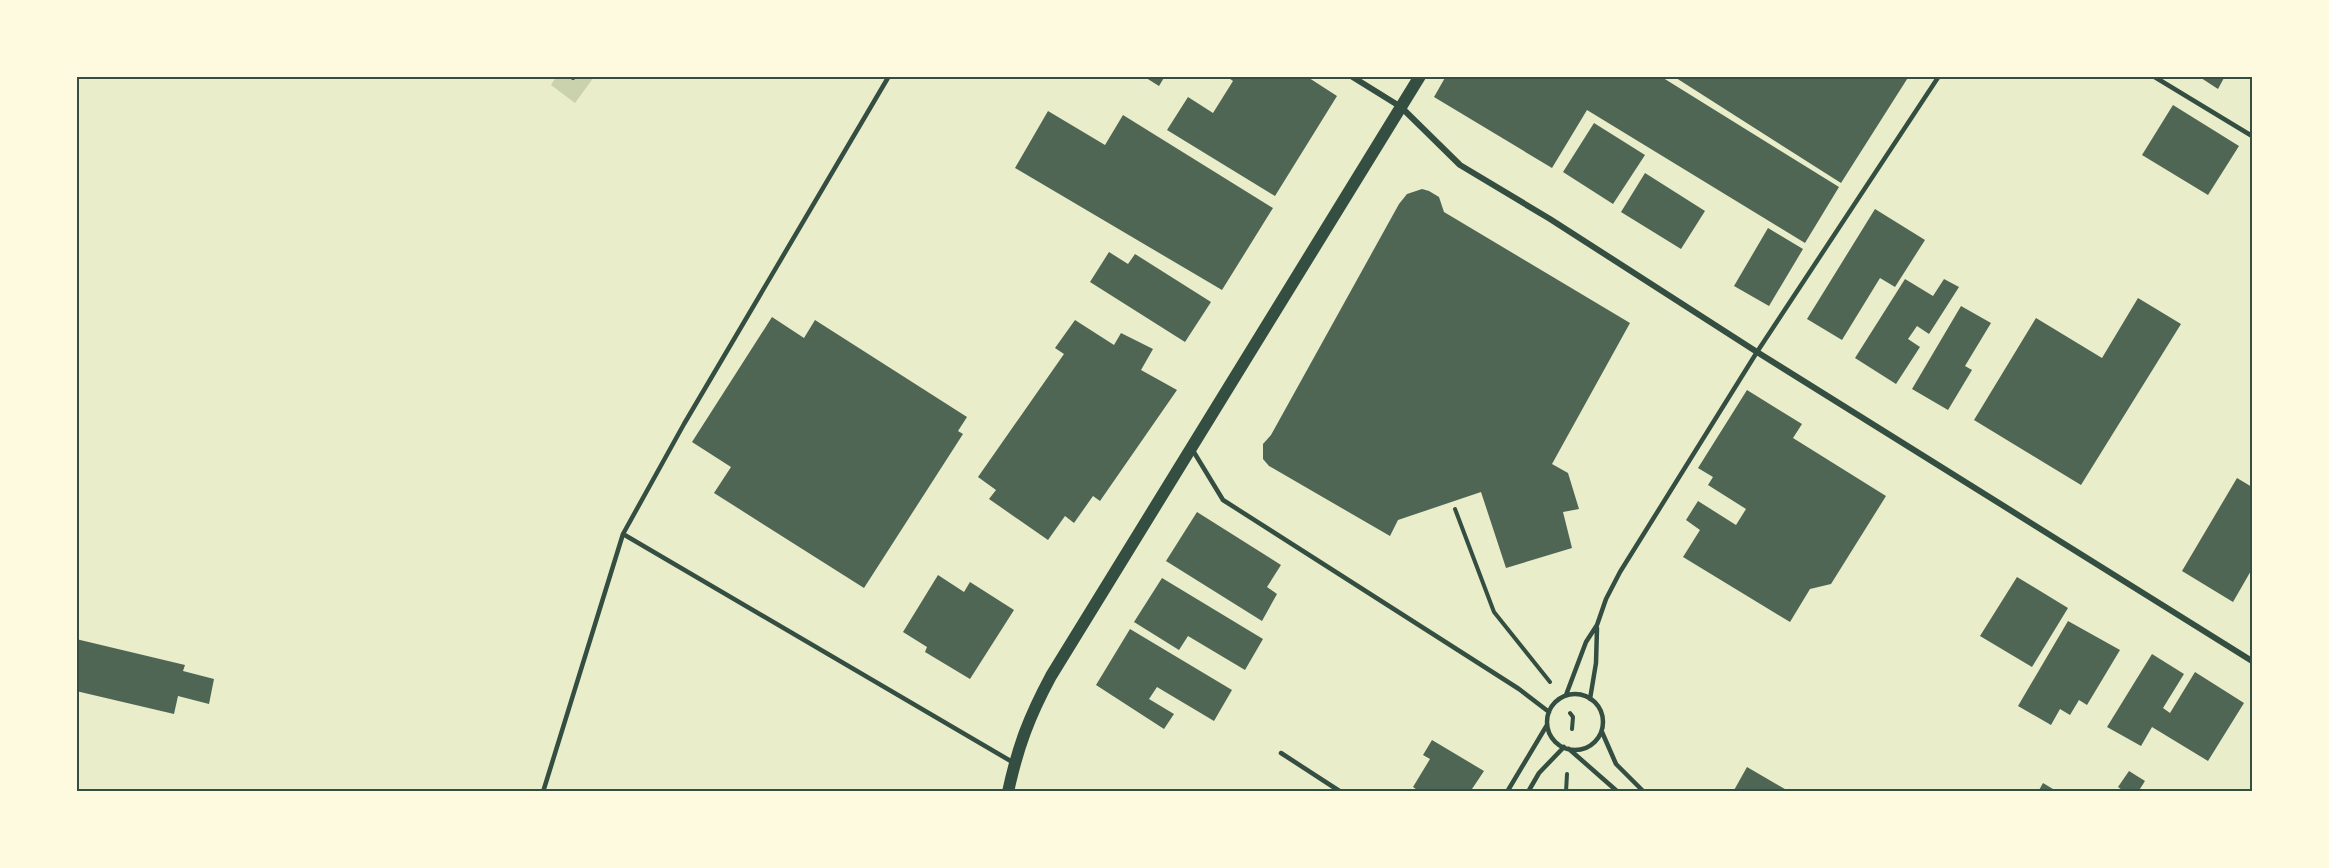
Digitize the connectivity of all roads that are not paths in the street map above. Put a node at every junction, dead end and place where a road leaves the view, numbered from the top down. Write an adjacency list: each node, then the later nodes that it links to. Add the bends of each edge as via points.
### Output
1 (889, 76): 10 (lane)
2 (1351, 76): 6 (street)
3 (1420, 76): 6 (main road)
4 (1939, 76): 8 (lane)
5 (2153, 76): 7 (lane)
6 (1401, 107): 8 (street, via 1460,165); 9 (main road)
7 (2253, 136)
8 (1757, 352): 11 (lane, via 1620,572); 12 (street)
9 (1191, 446): 15 (lane, via 1223,500 1520,689); 20 (main road, via 1030,715)
10 (623, 534): 20 (lane); 21 (lane)
11 (1597, 625): 13 (lane, via 1586,642); 14 (lane)
12 (2253, 661)
13 (1566, 695): 14 (lane, via 1579,694); 15 (lane, via 1555,701)
14 (1590, 699): 17 (lane, via 1599,707 1604,720)
15 (1549, 712): 16 (lane)
16 (1547, 725): 18 (lane, via 1559,746); 24 (lane)
17 (1602, 732): 18 (lane, via 1584,749); 27 (lane, via 1617,764)
18 (1567, 748): 25 (lane, via 1539,773); 26 (lane)
19 (1281, 753): 23 (lane)
20 (1014, 763): 22 (main road)
21 (543, 792)
22 (1008, 792)
23 (1341, 792)
24 (1507, 792)
25 (1527, 792)
26 (1618, 792)
27 (1644, 792)

